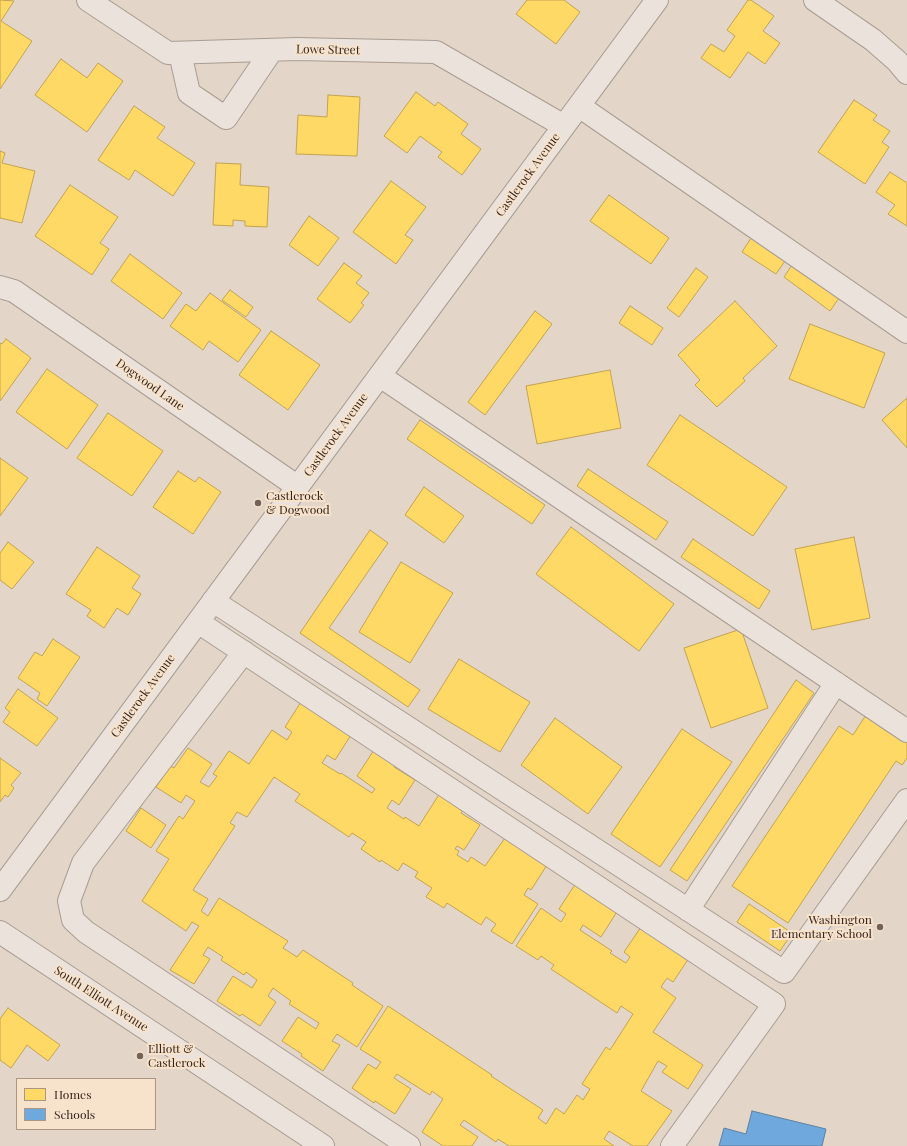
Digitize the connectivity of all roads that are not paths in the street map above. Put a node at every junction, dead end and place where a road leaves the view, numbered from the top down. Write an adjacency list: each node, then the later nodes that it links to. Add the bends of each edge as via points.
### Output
1 (88, 0): 5 (street, Lowe Street, via 168,53)
2 (657, 0): 7 (street, Castlerock Avenue)
3 (815, 0): 6 (street, via 873,40)
4 (272, 50): 5 (street, Lowe Street); 5 (street, via 226,118 189,93); 8 (street, Lowe Street, via 436,52)
5 (180, 53)
6 (907, 73)
7 (579, 106): 8 (street, Castlerock Avenue); 10 (street)
8 (564, 126): 11 (street, Castlerock Avenue)
9 (0, 287): 12 (street, Dogwood Lane, via 14,291)
10 (907, 332)
11 (380, 376): 12 (street, Castlerock Avenue); 16 (street)
12 (298, 487): 13 (street, Castlerock Avenue)
13 (213, 601): 14 (street, Castlerock Avenue); 20 (street)
14 (198, 622): 15 (street); 19 (street, Castlerock Avenue)
15 (244, 652): 23 (street, via 82,863 69,902 73,920 86,932); 24 (street, via 774,1004)
16 (836, 683): 17 (street); 20 (street)
17 (907, 731)
18 (907, 800): 20 (street, via 784,972)
19 (0, 890)
20 (688, 910)
21 (0, 932): 22 (street, South Elliott Avenue)
22 (323, 1146)
23 (409, 1146)
24 (672, 1146)

